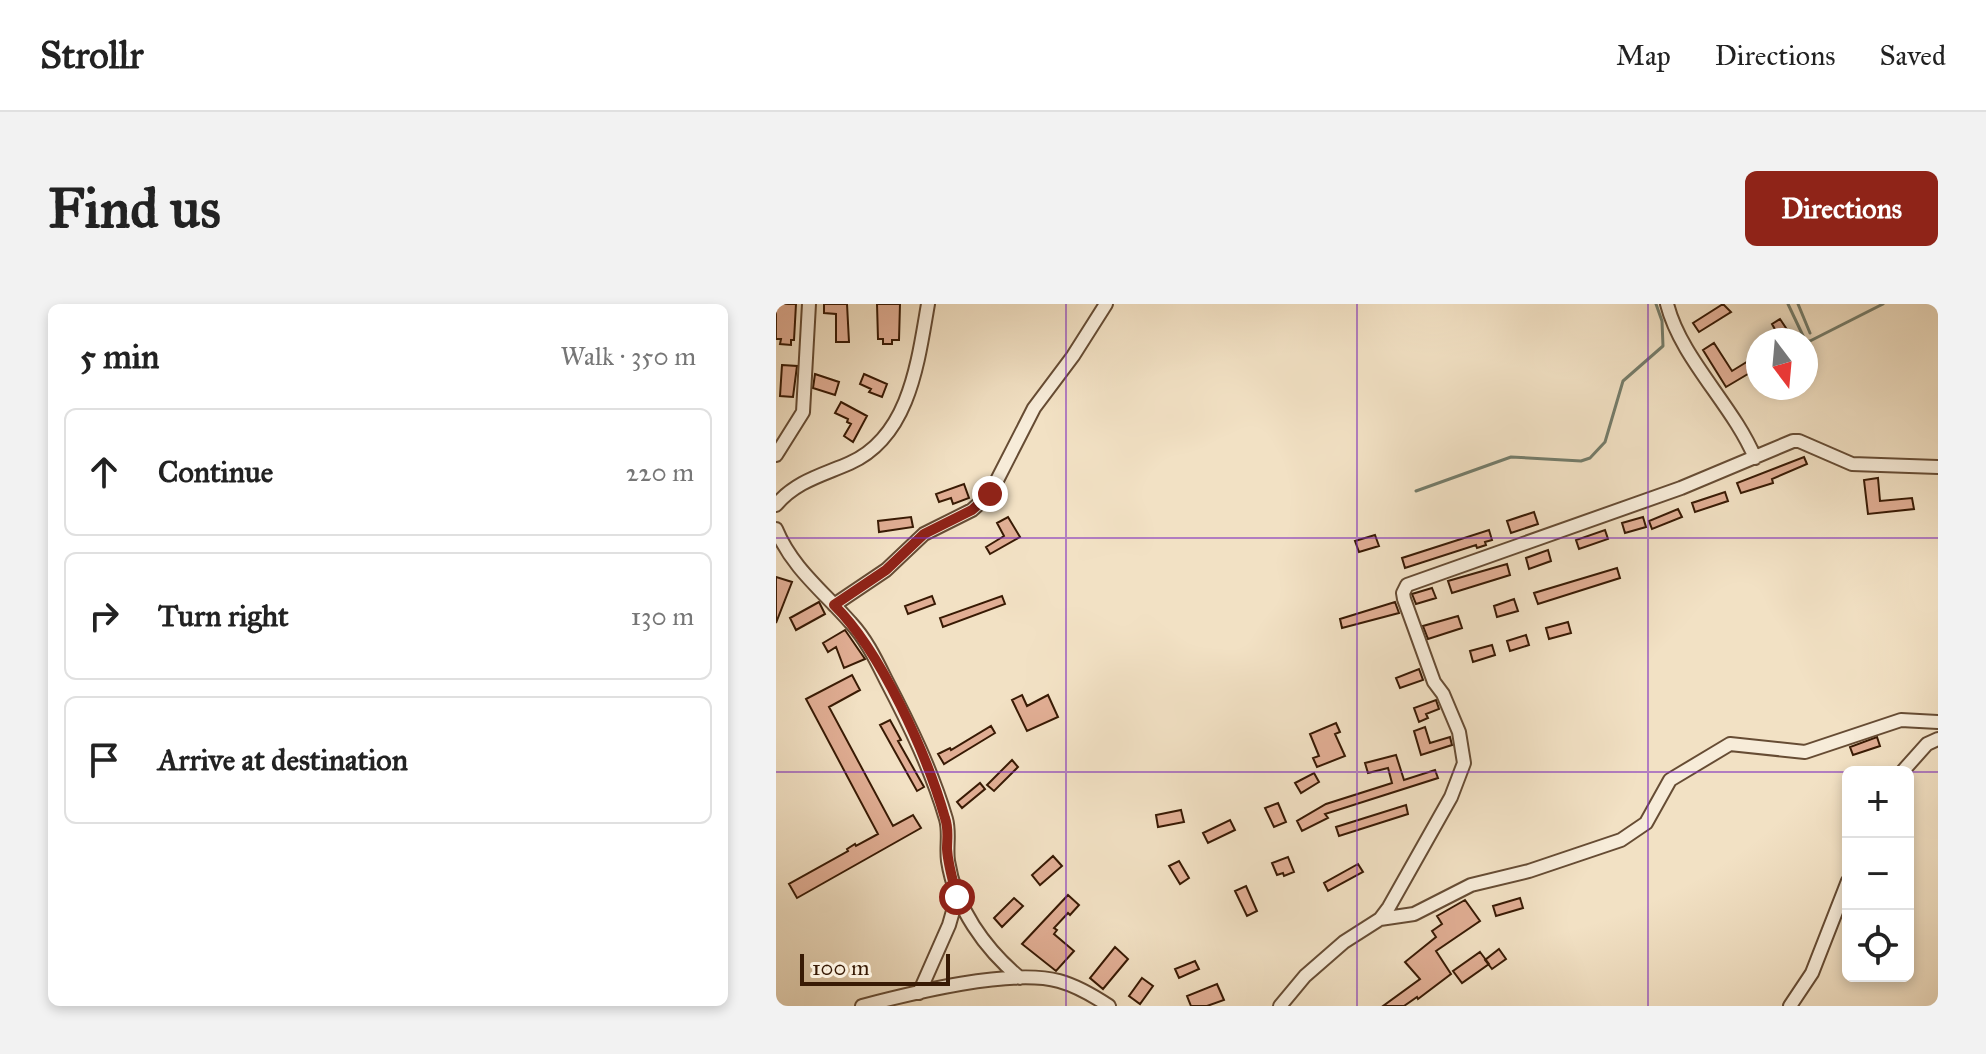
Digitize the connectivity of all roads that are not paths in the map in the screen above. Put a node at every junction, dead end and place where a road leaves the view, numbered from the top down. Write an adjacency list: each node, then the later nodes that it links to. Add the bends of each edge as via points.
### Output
1 (809, 304): 5 (street, via 803,412)
2 (928, 304): 8 (street, via 906,400 882,440 859,458 798,486)
3 (1106, 304): 10 (street, via 1034,408 990,494 972,510 924,534 886,570)
4 (1667, 304): 6 (street, via 1684,343)
5 (776, 455)
6 (1755, 458): 7 (street, via 1799,441 1852,464); 16 (street, via 1404,588 1419,642 1459,732 1464,763 1451,797)
7 (1938, 467)
8 (776, 505)
9 (776, 529): 10 (street, via 795,563)
10 (834, 605): 15 (street, via 871,652 925,763 946,820)
11 (1938, 722): 16 (street, via 1901,720 1805,752 1730,744 1670,780 1646,823 1621,840 1471,885 1414,914)
12 (1938, 739): 13 (street)
13 (1907, 766)
14 (1842, 896): 22 (street, via 1812,973)
15 (957, 897): 17 (street, via 990,948); 18 (street)
16 (1380, 919): 21 (street, via 1344,942)
17 (1020, 978): 18 (street); 20 (street, via 1059,981)
18 (919, 993): 19 (street)
19 (862, 1006)
20 (1109, 1006)
21 (1280, 1006)
22 (1790, 1006)

